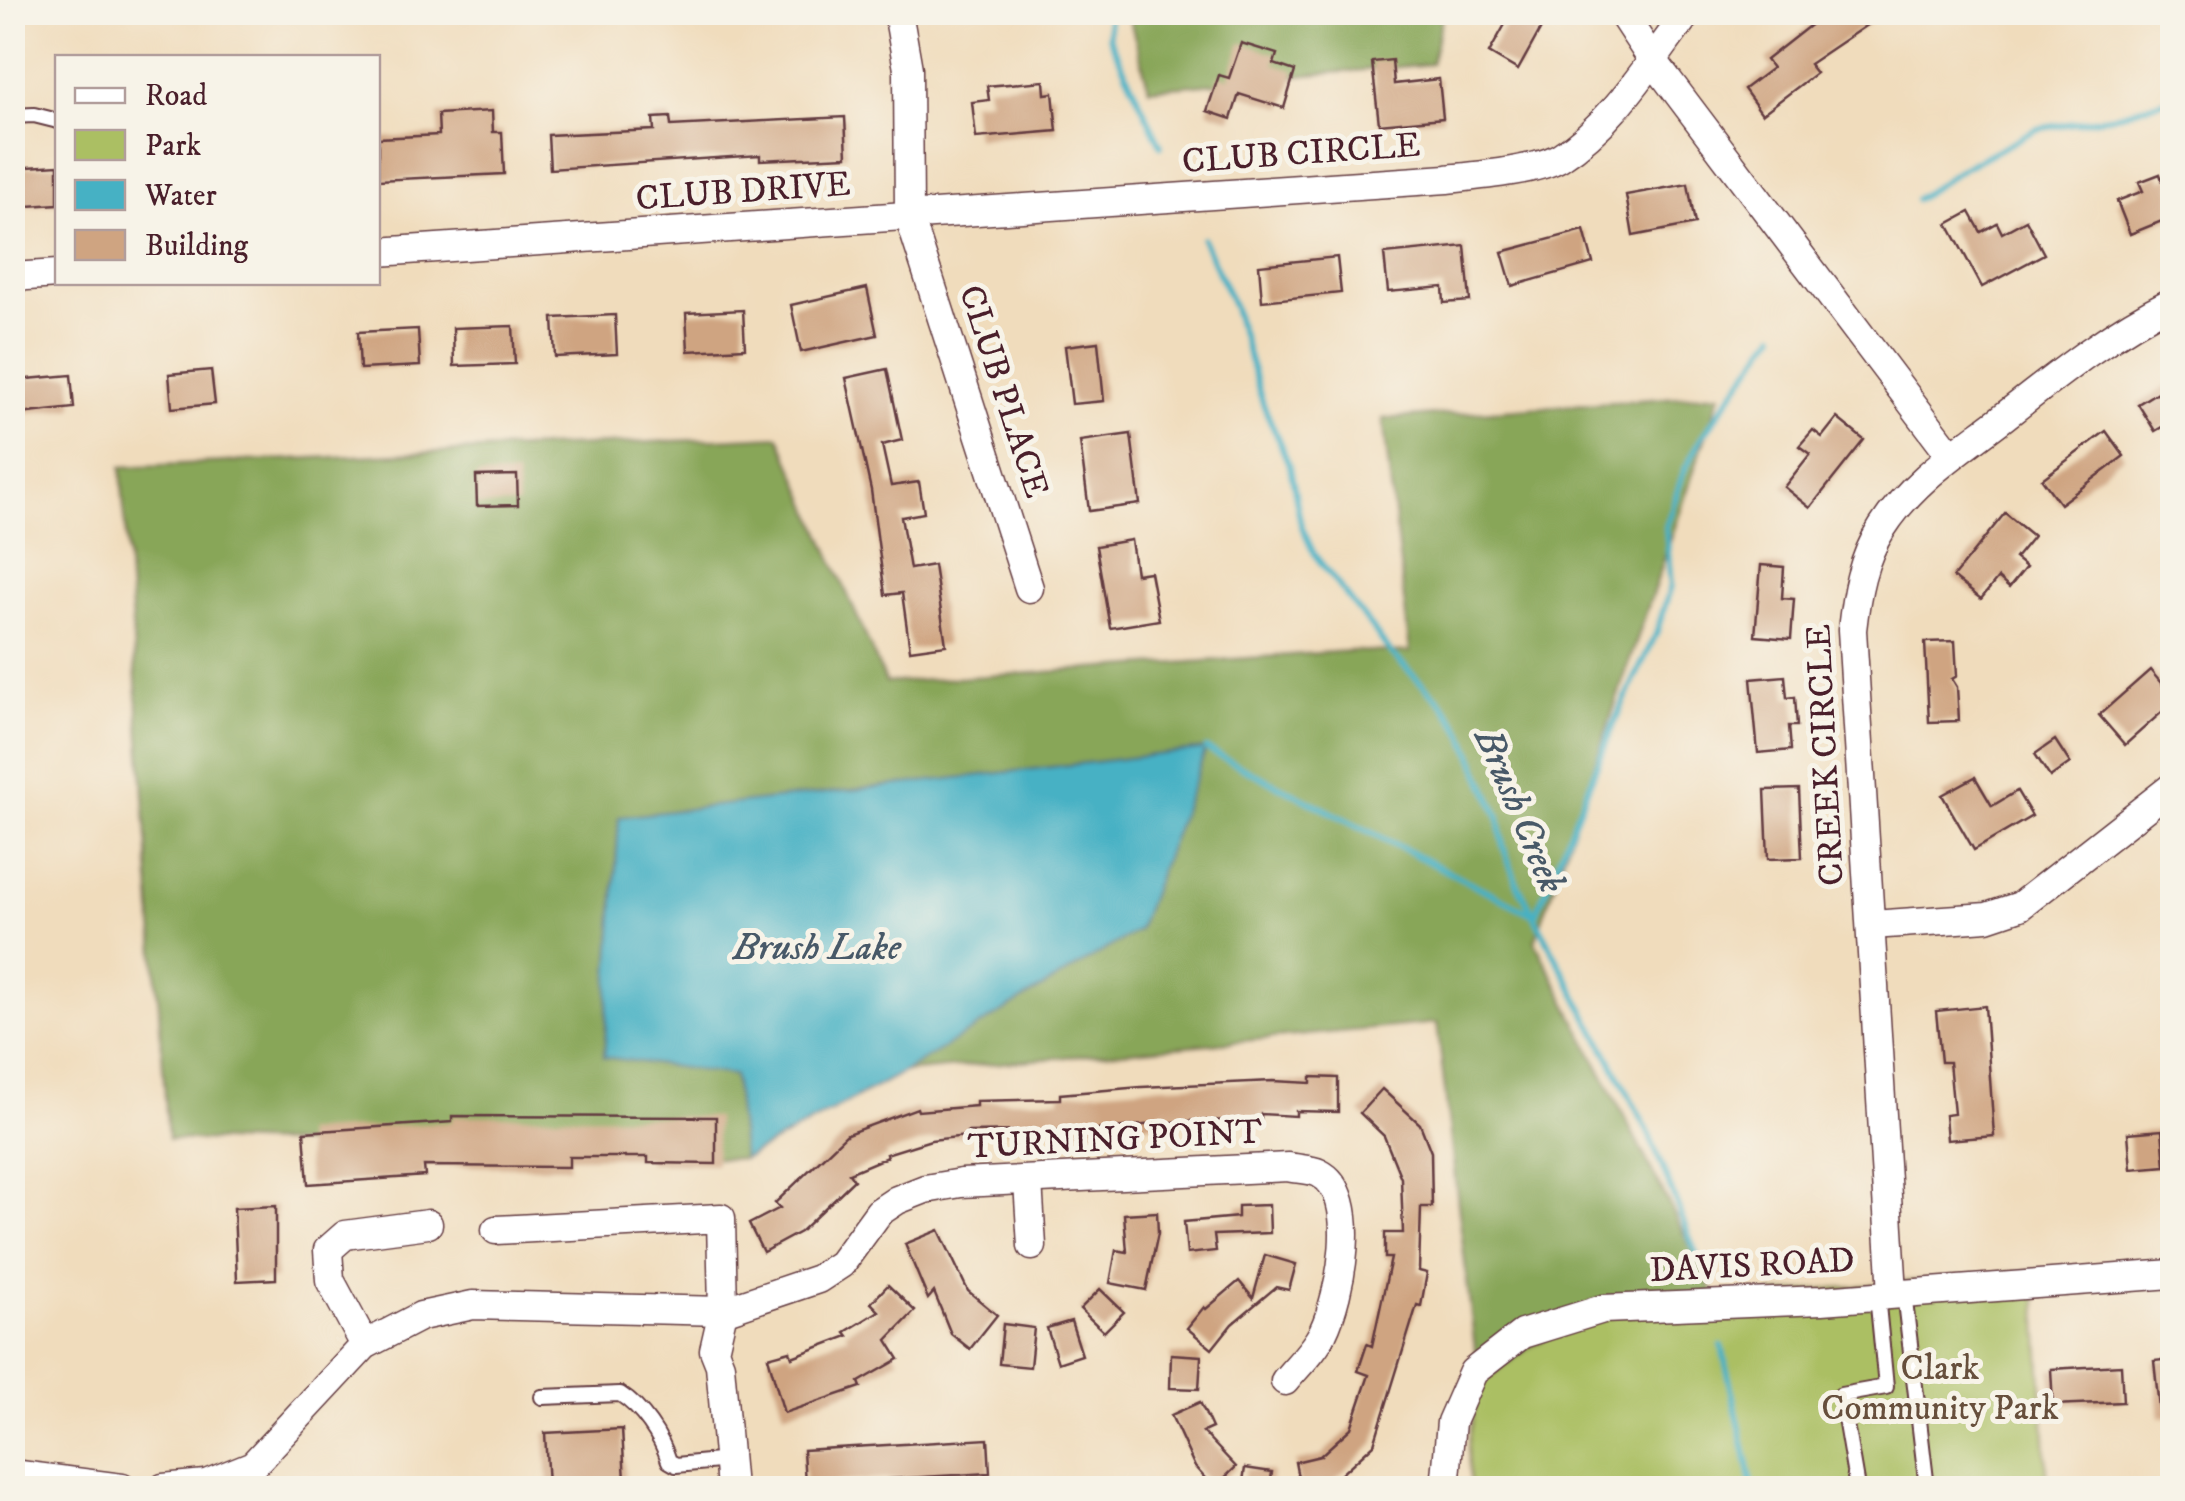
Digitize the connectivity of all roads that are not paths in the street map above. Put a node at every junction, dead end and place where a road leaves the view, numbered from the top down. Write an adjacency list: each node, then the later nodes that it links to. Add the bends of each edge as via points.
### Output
1 (898, 12): 8 (street, via 908,69)
2 (1621, 12): 4 (street)
3 (1688, 12): 4 (street, CLUB CIRCLE)
4 (1652, 60): 8 (street, CLUB CIRCLE, via 1610,114 1558,159 1505,172); 13 (street)
5 (12, 64): 6 (lane)
6 (14, 116): 7 (lane)
7 (55, 121)
8 (909, 216): 9 (street, CLUB DRIVE); 14 (street, CLUB PLACE)
9 (380, 252)
10 (55, 274): 11 (street)
11 (12, 277)
12 (2172, 302): 13 (street, CREEK CIRCLE, via 2065,367)
13 (1950, 454): 16 (street, CREEK CIRCLE, via 1881,528 1855,599 1854,682)
14 (1029, 588)
15 (2172, 786): 16 (street, via 2020,906 1971,919)
16 (1872, 925): 22 (street, CREEK CIRCLE)
17 (1028, 1182): 20 (street); 23 (street, TURNING POINT, via 961,1183 897,1200 879,1212 842,1264 818,1279); 25 (street, TURNING POINT, via 1288,1167 1320,1173 1342,1198 1338,1286 1322,1334)
18 (428, 1224): 24 (street, via 345,1234 328,1250 330,1280)
19 (496, 1230): 23 (street, via 722,1218)
20 (1032, 1246)
21 (2172, 1274): 22 (street, DAVIS ROAD)
22 (1891, 1294): 26 (lane); 27 (lane); 34 (street, DAVIS ROAD, via 1603,1309 1522,1334 1473,1372 1451,1422)
23 (723, 1310): 24 (street, TURNING POINT, via 473,1305 421,1316); 29 (street, via 714,1350)
24 (365, 1344): 32 (street, via 254,1465)
25 (1285, 1382)
26 (1914, 1384): 27 (lane); 36 (lane)
27 (1886, 1387): 35 (lane, via 1842,1395)
28 (542, 1398): 29 (lane, via 620,1394 640,1410 669,1461)
29 (728, 1460): 33 (street)
30 (12, 1474): 31 (street)
31 (122, 1488)
32 (176, 1488)
33 (731, 1488)
34 (1444, 1488)
35 (1858, 1488)
36 (1927, 1488)

